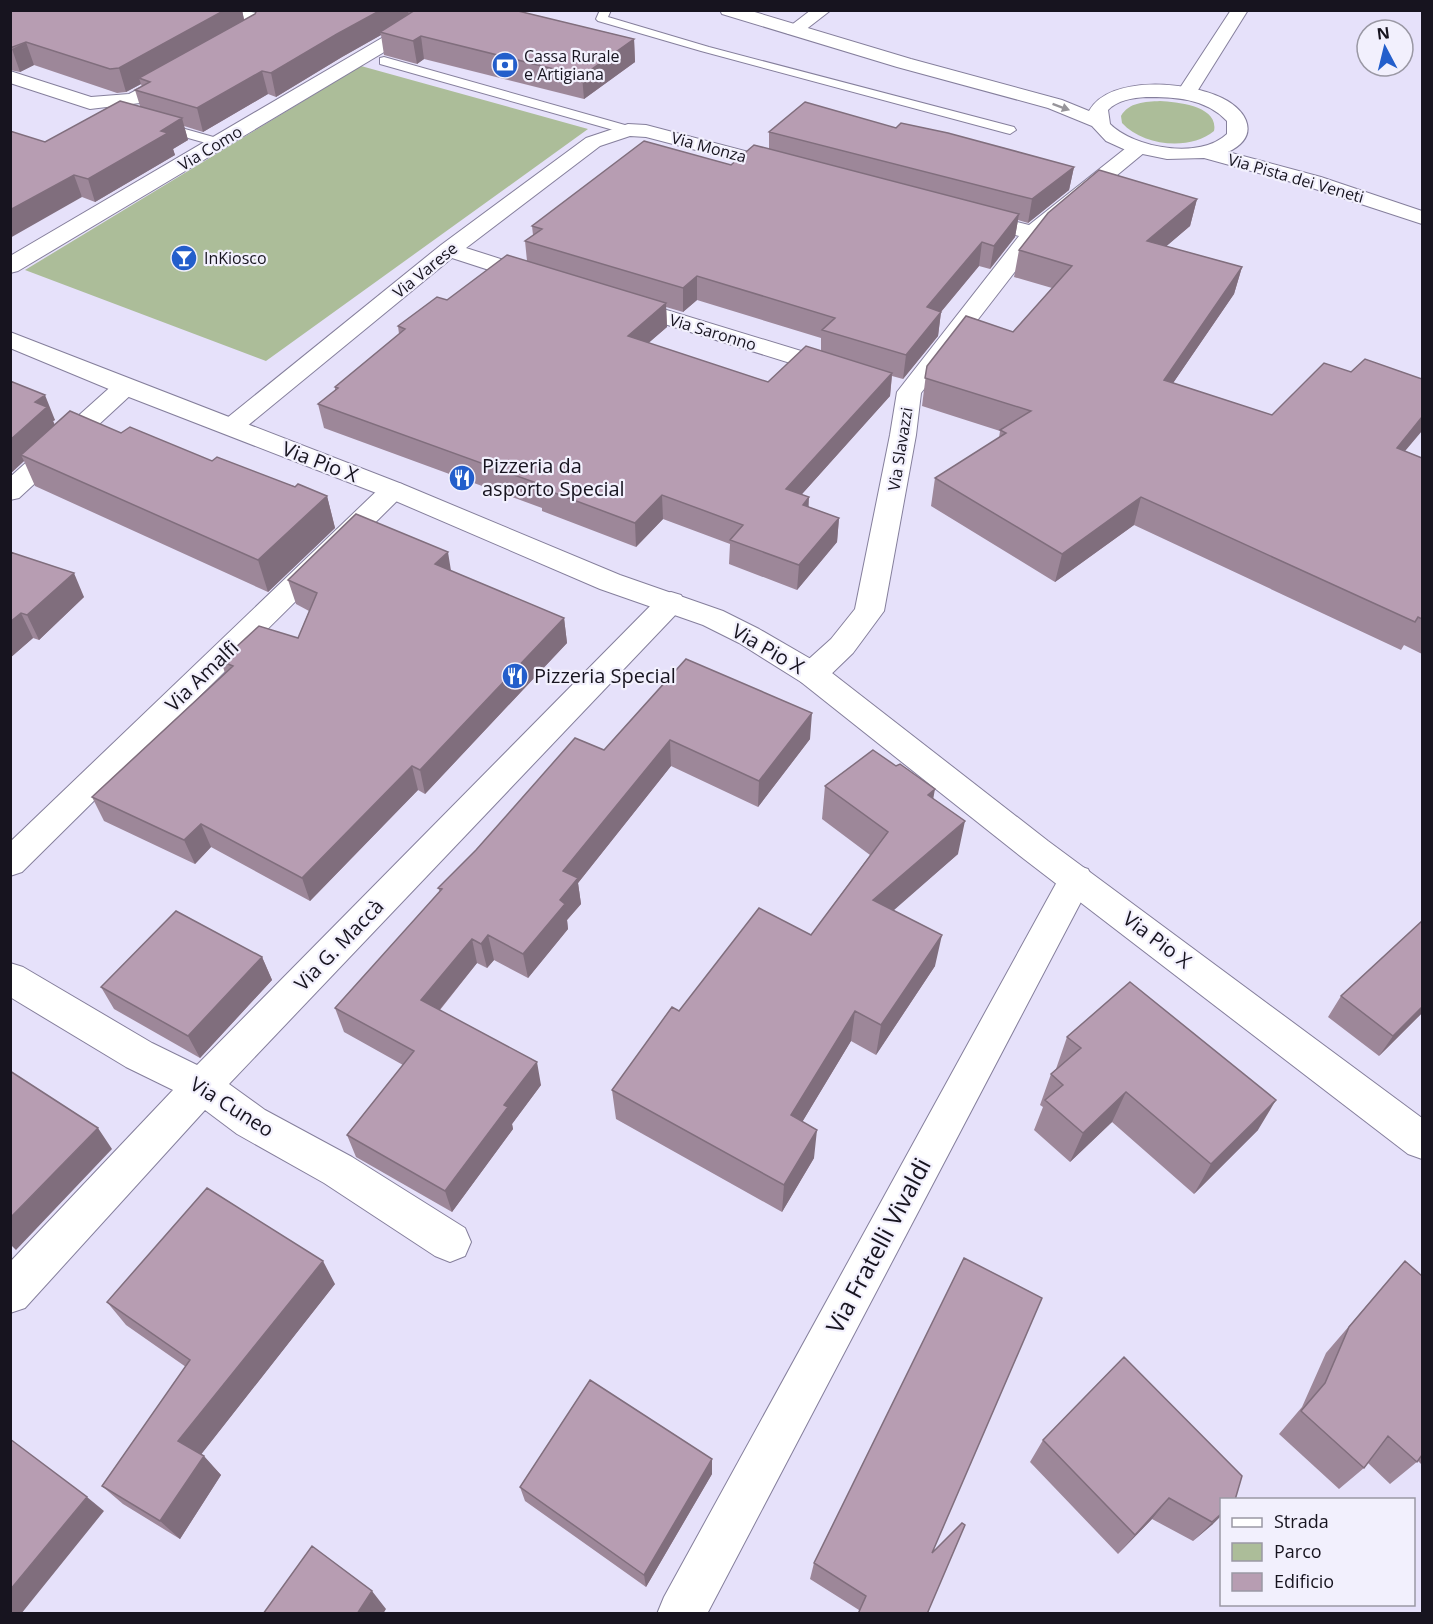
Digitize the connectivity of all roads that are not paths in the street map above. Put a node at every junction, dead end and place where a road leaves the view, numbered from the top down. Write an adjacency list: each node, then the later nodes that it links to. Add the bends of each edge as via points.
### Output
1 (220, 10): 8 (street, via 250,17 260,24)
2 (606, 10): 18 (lane, via 602,19)
3 (728, 10): 7 (street)
4 (823, 10): 7 (street)
5 (1240, 10): 13 (street)
6 (410, 29): 20 (street, Via Como)
7 (794, 30): 10 (street)
8 (213, 55)
9 (384, 61): 17 (lane)
10 (904, 63): 14 (street); 15 (street, Via Pista dei Veneti, one-way to 15, via 1055,104)
11 (192, 66): 12 (street, via 133,99 90,104)
12 (10, 76)
13 (1186, 94): 14 (street, Via Pista dei Veneti, via 1146,91); 19 (street, Via Pista dei Veneti, via 1226,110 1238,123)
14 (1113, 98): 15 (street, via 1102,105 1097,113)
15 (1098, 122): 21 (street, Via Pista dei Veneti, via 1112,136)
16 (151, 123): 20 (lane, via 204,138 212,141)
17 (628, 130): 23 (street, Via Monza, via 646,131); 28 (street, Via Varese, via 593,142)
18 (1010, 130)
19 (1239, 132): 22 (street, Via Pista dei Veneti, via 1227,144); 24 (street, Via Pista dei Veneti, via 1265,150)
20 (213, 146): 29 (street, Via Como)
21 (1138, 148): 22 (street, Via Pista dei Veneti); 27 (street, Via Slavazzi)
22 (1203, 153): 24 (street, Via Pista dei Veneti, via 1250,163)
23 (805, 173)
24 (1388, 205): 26 (street, Via Pista dei Veneti)
25 (953, 212): 27 (street)
26 (1422, 218)
27 (1033, 233): 33 (street, Via Slavazzi)
28 (449, 250): 30 (street); 35 (street, Via Varese)
29 (10, 266)
30 (561, 285)
31 (606, 299): 33 (street, Via Saronno)
32 (10, 339): 34 (street, Via Pio X)
33 (886, 385): 39 (street, Via Slavazzi, via 901,447 869,611 842,646)
34 (125, 387): 35 (street, Via Pio X); 37 (street)
35 (231, 427): 36 (street, Via Pio X)
36 (393, 490): 38 (street, Via Pio X, via 610,582); 40 (street, Via Amalfi)
37 (10, 492)
38 (671, 602): 39 (street, Via Pio X, via 749,636); 43 (street, Via G. Maccà)
39 (812, 674): 41 (street, Via Pio X)
40 (10, 863)
41 (1076, 879): 44 (street, Via Pio X); 47 (street, Via Fratelli Vivaldi)
42 (10, 978): 43 (street, Via Cuneo, via 139,1055)
43 (202, 1086): 45 (street, Via Cuneo, via 251,1122 338,1170); 46 (street, Via G. Maccà)
44 (1422, 1141)
45 (450, 1242)
46 (10, 1293)
47 (681, 1614)

